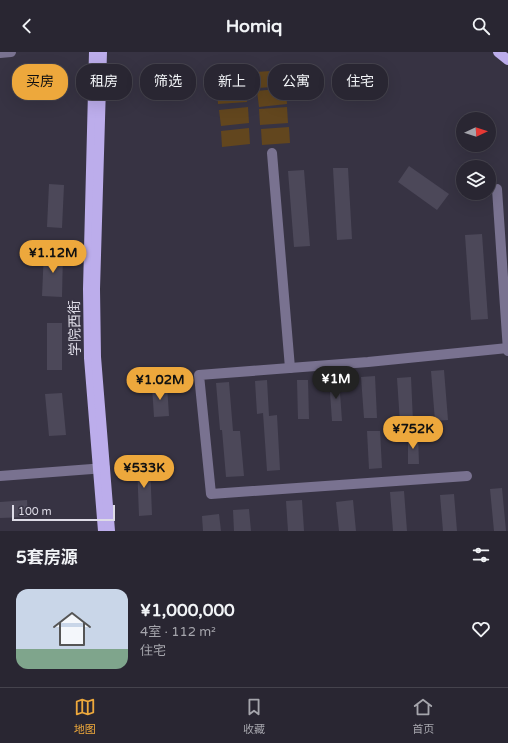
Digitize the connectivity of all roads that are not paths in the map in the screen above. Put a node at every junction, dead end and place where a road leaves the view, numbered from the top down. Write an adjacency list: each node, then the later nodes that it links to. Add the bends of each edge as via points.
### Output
1 (10, 52): 5 (street)
2 (94, 52): 12 (main road, 学院西街, via 88,304 89,358)
3 (102, 52): 12 (main road, 学院西街, via 95,290)
4 (498, 52): 6 (main road)
5 (0, 53)
6 (508, 60)
7 (272, 153): 11 (street)
8 (497, 189): 9 (street)
9 (508, 348): 10 (street); 11 (street)
10 (508, 351)
11 (290, 368): 14 (street, via 199,375 211,494)
12 (101, 468): 13 (street); 15 (main road, 学院西街); 16 (main road, 学院西街)
13 (0, 476)
14 (466, 476)
15 (103, 531)
16 (110, 531)

